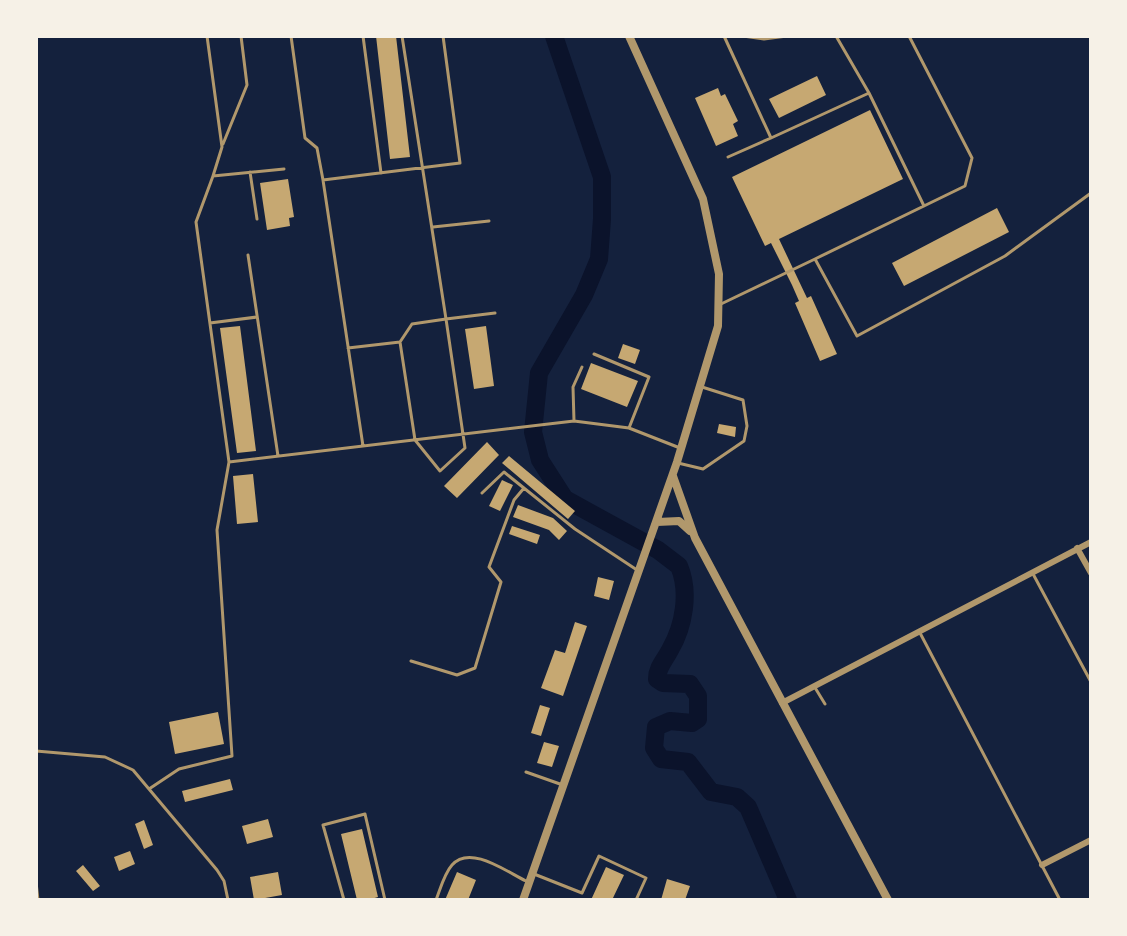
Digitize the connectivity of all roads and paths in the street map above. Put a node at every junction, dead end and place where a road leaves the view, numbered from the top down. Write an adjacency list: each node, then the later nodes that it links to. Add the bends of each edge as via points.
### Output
1 (207, 36): 15 (lane)
2 (241, 36): 15 (lane, via 247,85)
3 (291, 36): 22 (lane, via 305,138 317,148)
4 (363, 36): 20 (lane)
5 (402, 36): 17 (lane)
6 (443, 36): 17 (lane, via 460,163)
7 (629, 36): 30 (street, via 703,199 716,246)
8 (724, 36): 14 (lane)
9 (743, 36): 10 (lane)
10 (787, 36)
11 (836, 36): 13 (lane)
12 (909, 36): 24 (lane, via 972,158 965,186)
13 (869, 93): 14 (lane); 24 (lane)
14 (771, 138): 16 (lane)
15 (222, 147): 21 (lane)
16 (728, 157)
17 (420, 168): 20 (lane); 27 (lane)
18 (284, 169): 19 (lane)
19 (250, 172): 21 (lane); 25 (lane)
20 (381, 173): 22 (lane)
21 (213, 176): 34 (lane, via 196,222)
22 (323, 180): 36 (lane)
23 (1091, 193): 29 (lane, via 1005,256 857,336)
24 (924, 206): 29 (lane)
25 (257, 219)
26 (489, 221): 27 (lane)
27 (432, 227): 33 (lane)
28 (248, 255): 32 (lane)
29 (815, 259): 30 (lane)
30 (720, 305): 39 (street)
31 (495, 313): 33 (lane)
32 (257, 317): 34 (lane); 46 (lane)
33 (446, 319): 35 (lane, via 412,324); 42 (lane)
34 (210, 323): 47 (lane)
35 (400, 342): 36 (lane); 43 (lane)
36 (348, 348): 44 (lane)
37 (594, 354): 41 (lane, via 649,377)
38 (582, 367): 40 (lane, via 573,387)
39 (702, 387): 45 (street); 48 (lane, via 743,400 744,441 703,469)
40 (573, 421): 41 (lane); 42 (lane)
41 (629, 428): 45 (lane)
42 (463, 434): 43 (lane); 43 (lane, via 465,448 440,471)
43 (415, 440): 44 (lane)
44 (363, 446): 46 (lane)
45 (681, 449): 48 (street)
46 (278, 456): 47 (lane)
47 (229, 462): 68 (lane, via 217,530 232,756 179,769)
48 (677, 462): 49 (street)
49 (673, 475): 52 (street); 53 (street)
50 (524, 488): 51 (lane, via 504,472); 56 (lane); 60 (lane, via 514,500 489,567 501,582 475,668 457,675)
51 (482, 493)
52 (655, 527): 53 (street, via 679,521); 56 (street)
53 (695, 538): 63 (street)
54 (1091, 542): 55 (street)
55 (1077, 548): 57 (street); 58 (street)
56 (640, 571): 67 (street)
57 (1032, 572): 59 (street); 61 (lane)
58 (1091, 573)
59 (919, 631): 62 (street); 70 (lane)
60 (411, 661)
61 (1091, 682)
62 (814, 686): 63 (street); 64 (lane)
63 (782, 703): 81 (street)
64 (825, 704)
65 (36, 751): 68 (lane, via 105,757 133,770)
66 (526, 772): 67 (lane)
67 (565, 786): 71 (street)
68 (149, 789): 75 (lane, via 217,870)
69 (1091, 840): 70 (street)
70 (1042, 865): 82 (lane)
71 (534, 874): 73 (street); 80 (lane, via 582,893 599,856 646,878)
72 (36, 882): 74 (lane)
73 (530, 884): 78 (lane, via 477,857 465,858 452,865); 79 (street)
74 (38, 900)
75 (228, 900)
76 (344, 900): 77 (lane, via 323,825 365,814)
77 (385, 900)
78 (436, 900)
79 (523, 900)
80 (636, 900)
81 (888, 900)
82 (1060, 900)

